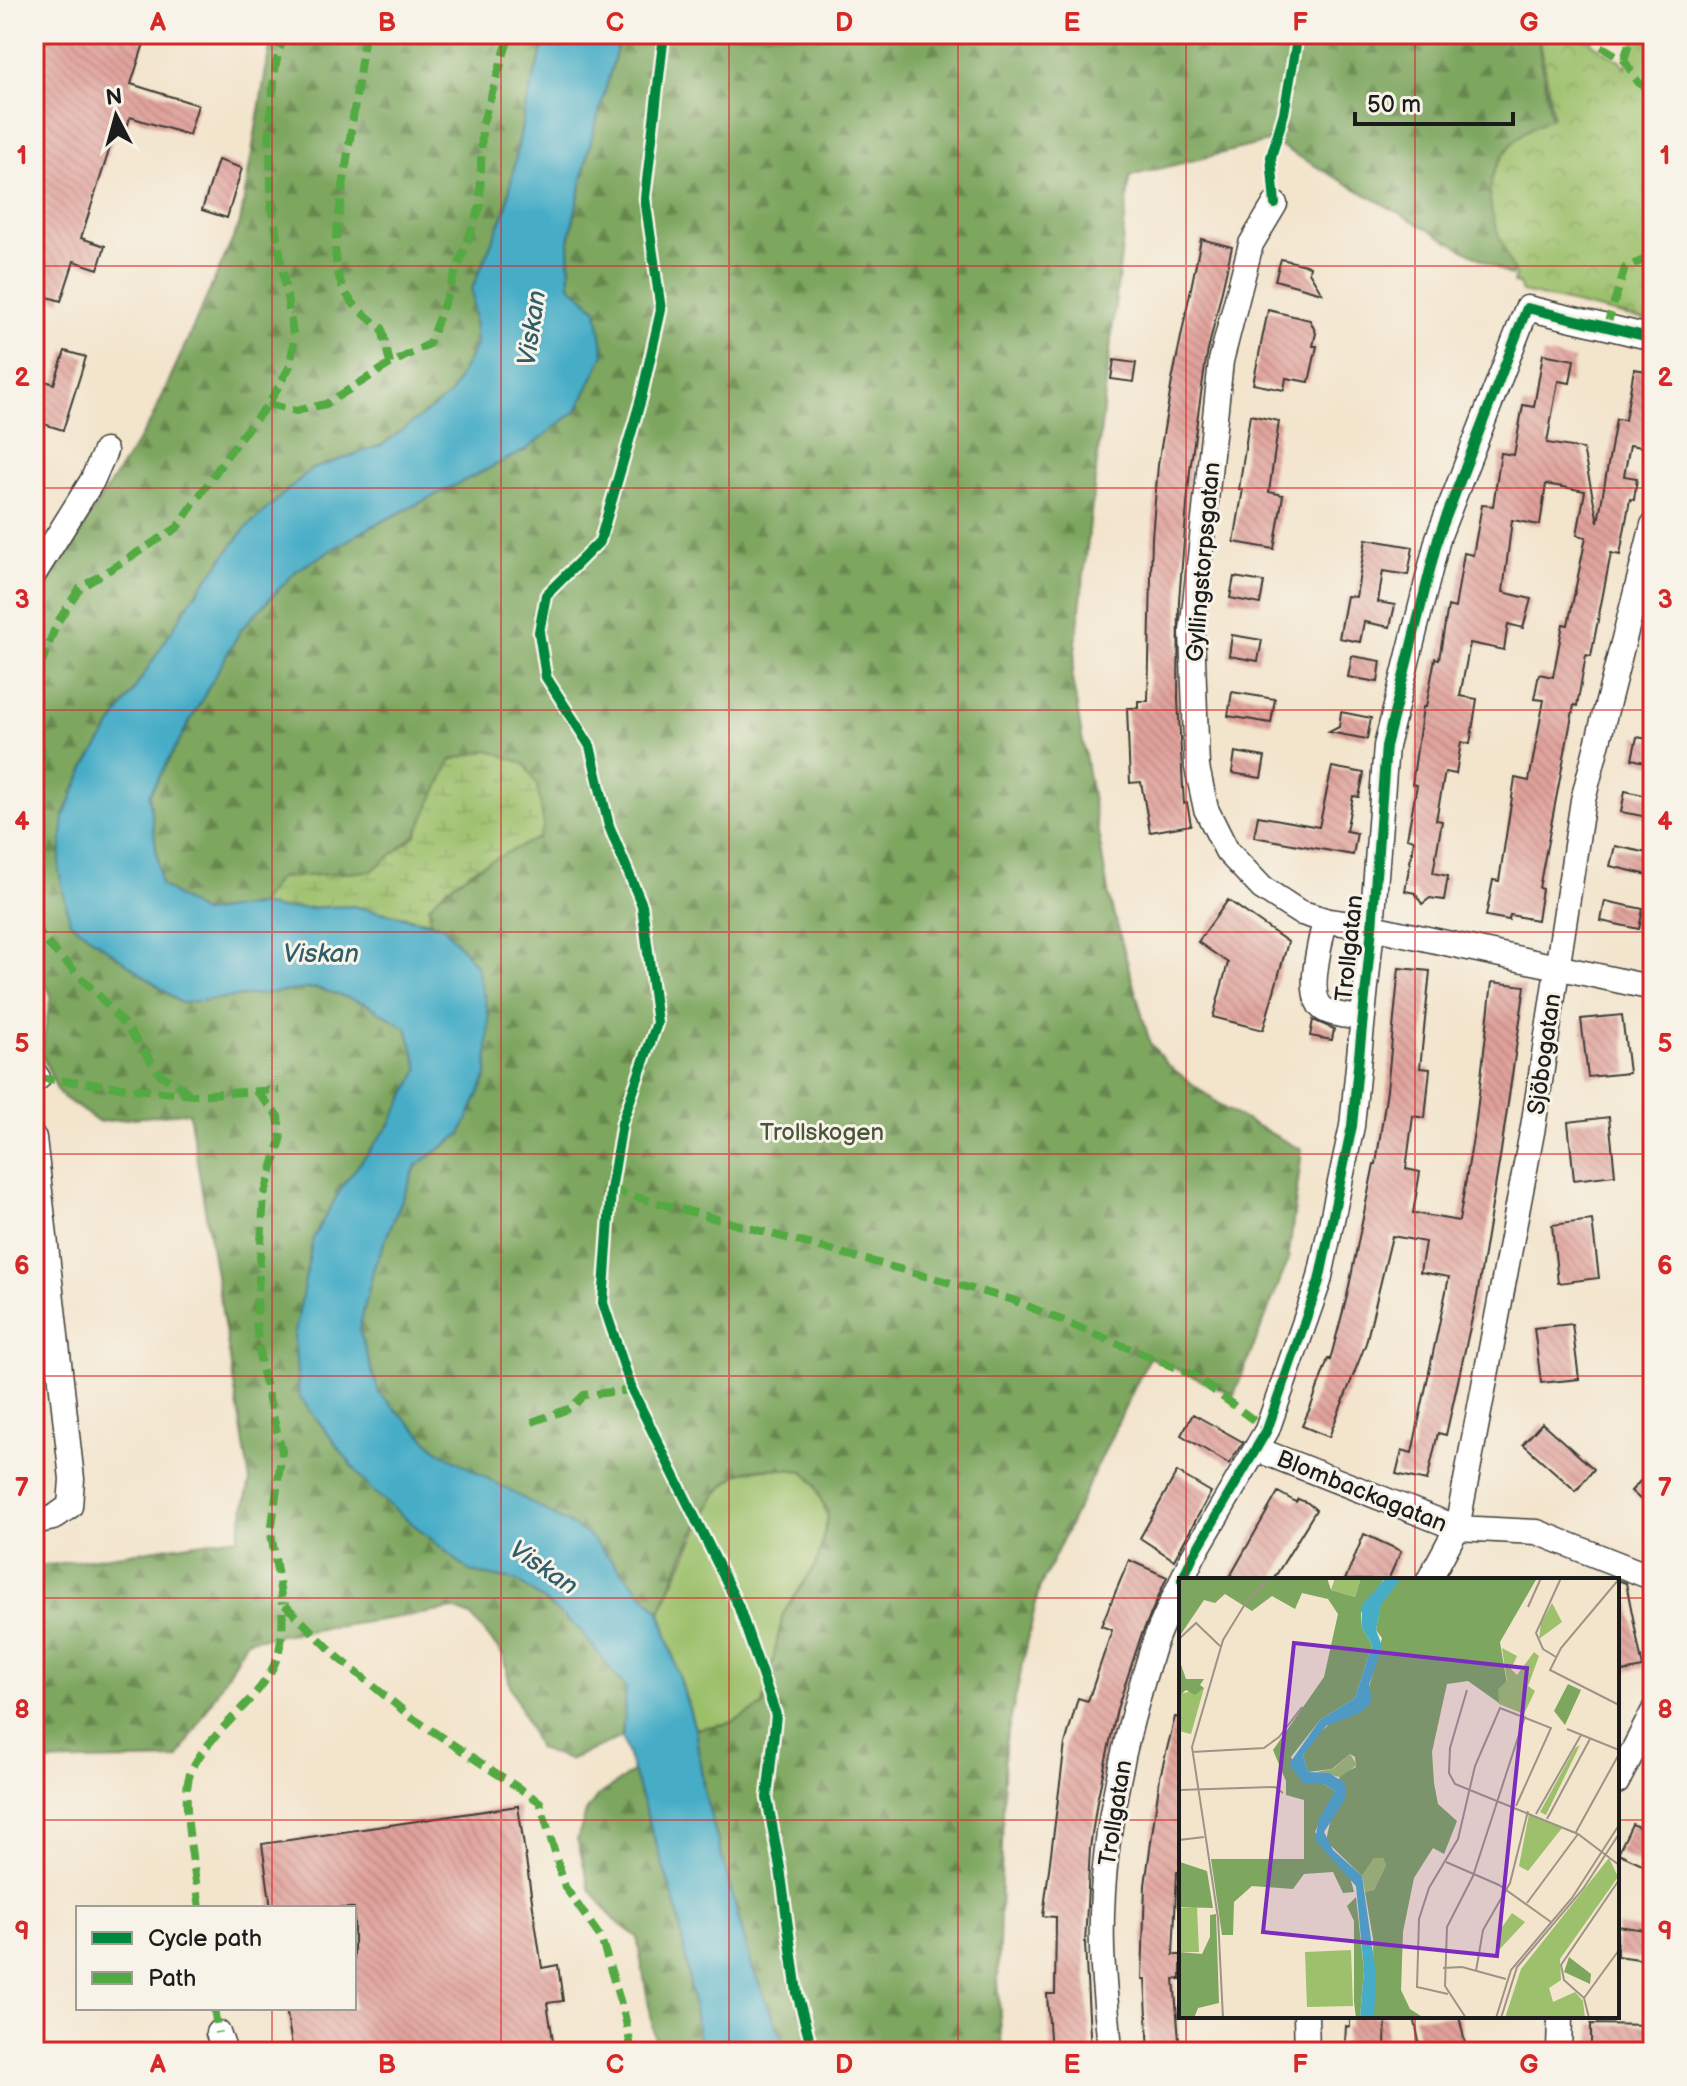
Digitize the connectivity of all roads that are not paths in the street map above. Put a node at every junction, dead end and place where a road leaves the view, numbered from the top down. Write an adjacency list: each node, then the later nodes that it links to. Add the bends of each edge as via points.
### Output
1 (1275, 204): 6 (street, Gyllingstorpsgatan, via 1251,244 1221,361 1192,631 1197,767 1206,809 1227,851 1262,888 1299,912)
2 (1653, 338): 7 (street, Trollgatan, via 1527,308 1438,538 1386,746)
3 (105, 451): 5 (street)
4 (1653, 525): 8 (street, Sjöbogatan, via 1583,800)
5 (34, 574)
6 (1325, 920): 7 (street, Gyllingstorpsgatan); 10 (street, via 1313,989 1318,1004 1336,1014)
7 (1372, 927): 8 (street, Gyllingstorpsgatan); 10 (street, Trollgatan)
8 (1557, 966): 9 (street, Gyllingstorpsgatan); 14 (street, Sjöbogatan, via 1533,1127)
9 (1653, 988)
10 (1362, 1018): 12 (street, Trollgatan, via 1352,1126 1319,1281)
11 (34, 1138): 13 (street, via 72,1479 70,1506 53,1518)
12 (1256, 1449): 14 (street, Blombackagatan); 15 (street, Trollgatan)
13 (34, 1522)
14 (1457, 1528): 16 (street, Sjöbogatan); 17 (street, Blombackagatan, via 1537,1532)
15 (1183, 1578)
16 (1430, 1578)
17 (1653, 1578)
18 (1179, 1588): 23 (street, Trollgatan, via 1153,1648 1111,1830 1102,1948)
19 (1653, 1712): 20 (street)
20 (1619, 1778)
21 (1306, 2018): 24 (street)
22 (1560, 2018): 25 (street)
23 (1110, 2052)
24 (1307, 2052)
25 (1559, 2052)

